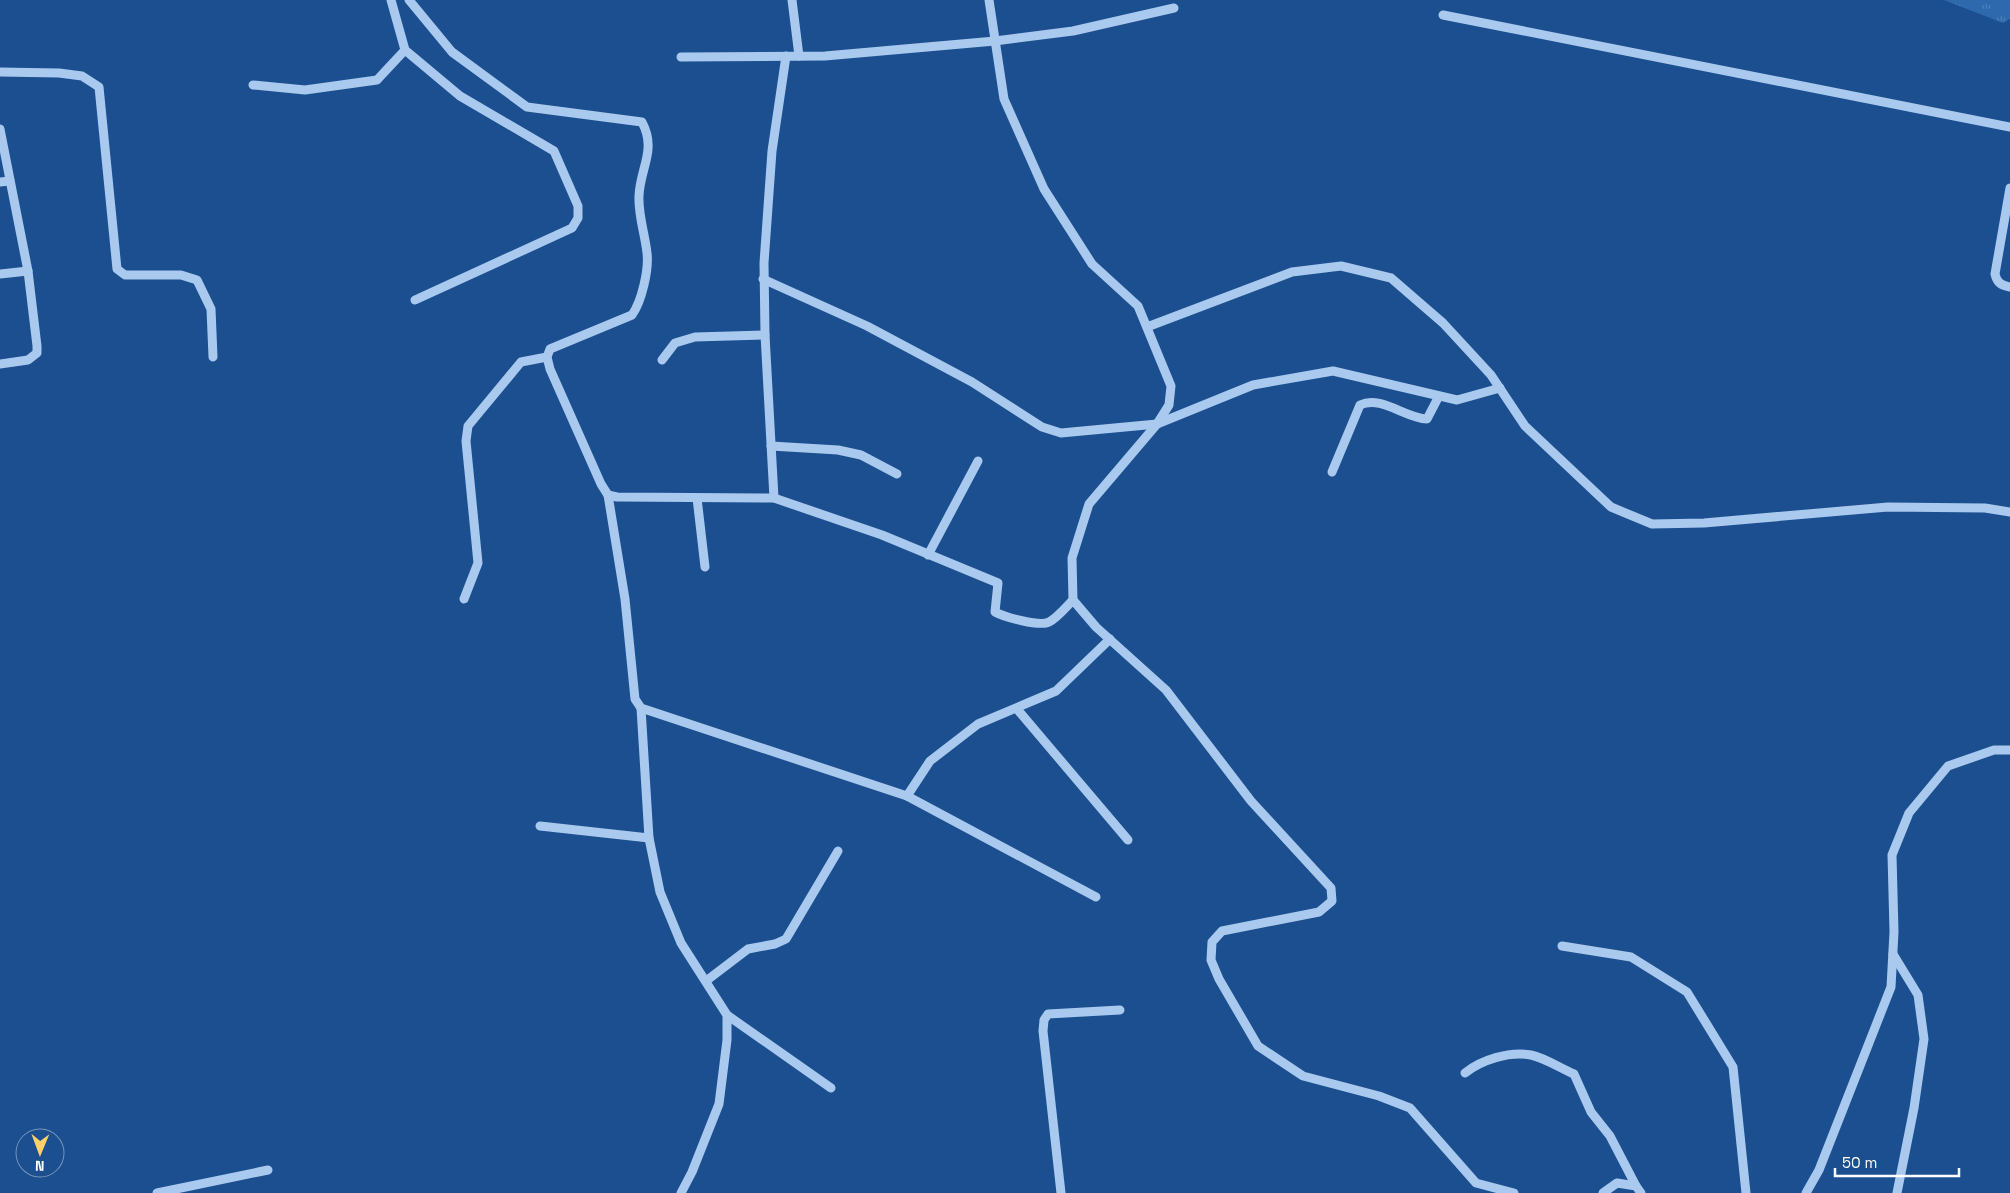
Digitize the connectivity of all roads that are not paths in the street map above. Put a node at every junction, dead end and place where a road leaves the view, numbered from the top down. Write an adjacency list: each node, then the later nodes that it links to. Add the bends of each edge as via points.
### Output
1 (391, 0): 8 (street)
2 (409, 0): 26 (street, via 452,52 527,107 642,122 648,135 638,195 648,254 639,305 632,315 550,349)
3 (792, 0): 10 (street)
4 (989, 0): 7 (street)
5 (1174, 8): 7 (street, via 1073,31)
6 (1443, 15): 14 (street)
7 (995, 41): 10 (street); 24 (street, via 1004,99 1044,189 1092,264 1138,306)
8 (405, 50): 13 (street, via 377,80 305,90); 23 (street, via 460,96 554,151 578,206 578,218 572,228)
9 (786, 56): 10 (street); 11 (street); 21 (street, via 772,151)
10 (799, 56)
11 (681, 57)
12 (0, 72): 27 (street, via 82,76 99,87 117,269 125,275 181,275 197,280 210,309)
13 (253, 85)
14 (2010, 127)
15 (0, 129): 16 (street)
16 (10, 181): 17 (street); 19 (street)
17 (0, 182)
18 (2010, 188): 22 (street, via 1995,274 2000,284)
19 (28, 271): 20 (street); 29 (street, via 37,353 28,360)
20 (0, 274)
21 (763, 280): 25 (street); 32 (street, via 867,326 972,382 1042,427 1061,433)
22 (2010, 286)
23 (415, 300)
24 (1147, 327): 30 (street, via 1292,272 1341,266 1391,278 1443,323); 32 (street, via 1172,386 1169,405)
25 (765, 336): 28 (street, via 695,337 675,343); 33 (street)
26 (547, 356): 37 (street); 43 (street, via 521,362 468,426 466,441 478,563)
27 (212, 357)
28 (662, 360)
29 (0, 364)
30 (1500, 388): 31 (street, via 1457,400); 40 (street, via 1525,426 1610,507 1652,524 1888,507 1985,508)
31 (1439, 396): 32 (street, via 1333,371 1253,385); 35 (street, via 1427,419 1377,402 1360,405)
32 (1157, 424): 44 (street, via 1089,504 1072,558)
33 (771, 446): 36 (street, via 838,450 861,455); 39 (street)
34 (978, 461): 41 (street)
35 (1332, 472)
36 (897, 474)
37 (608, 495): 38 (street); 46 (street, via 625,599 635,700)
38 (697, 498): 39 (street); 42 (street)
39 (774, 498): 41 (street, via 882,535)
40 (2010, 512)
41 (928, 555): 44 (street, via 998,583 995,612 1002,616 1040,624 1049,622)
42 (705, 567)
43 (464, 599)
44 (1072, 600): 45 (street)
45 (1110, 639): 47 (street, via 1056,691); 67 (street, via 1166,690 1251,801 1330,888 1332,901 1319,912 1222,931 1212,942 1211,960 1218,979 1258,1046 1303,1076 1379,1096 1410,1108 1476,1183)
46 (641, 708): 49 (street); 51 (street)
47 (1017, 708): 49 (street, via 978,724 930,761); 52 (street)
48 (2010, 750): 56 (street, via 1994,750 1948,766 1909,813 1892,856)
49 (907, 796): 54 (street)
50 (540, 826): 51 (street)
51 (649, 838): 57 (street, via 660,892 681,943)
52 (1128, 840)
53 (838, 851): 57 (street, via 786,939 748,949)
54 (1096, 897)
55 (1562, 946): 69 (street, via 1632,957 1688,992 1733,1066)
56 (1893, 954): 70 (street, via 1891,987 1819,1170); 71 (street, via 1918,995 1924,1039)
57 (706, 981): 59 (street)
58 (1120, 1010): 66 (street, via 1048,1014 1044,1020)
59 (727, 1015): 61 (street); 65 (street, via 719,1104)
60 (1465, 1073): 63 (street, via 1478,1063 1500,1057 1530,1055 1574,1074 1591,1112 1610,1136)
61 (831, 1088)
62 (268, 1170): 64 (street)
63 (1639, 1189): 68 (street, via 1617,1183)
64 (157, 1193)
65 (681, 1193)
66 (1061, 1193)
67 (1514, 1193)
68 (1603, 1193)
69 (1746, 1193)
70 (1806, 1193)
71 (1897, 1193)

